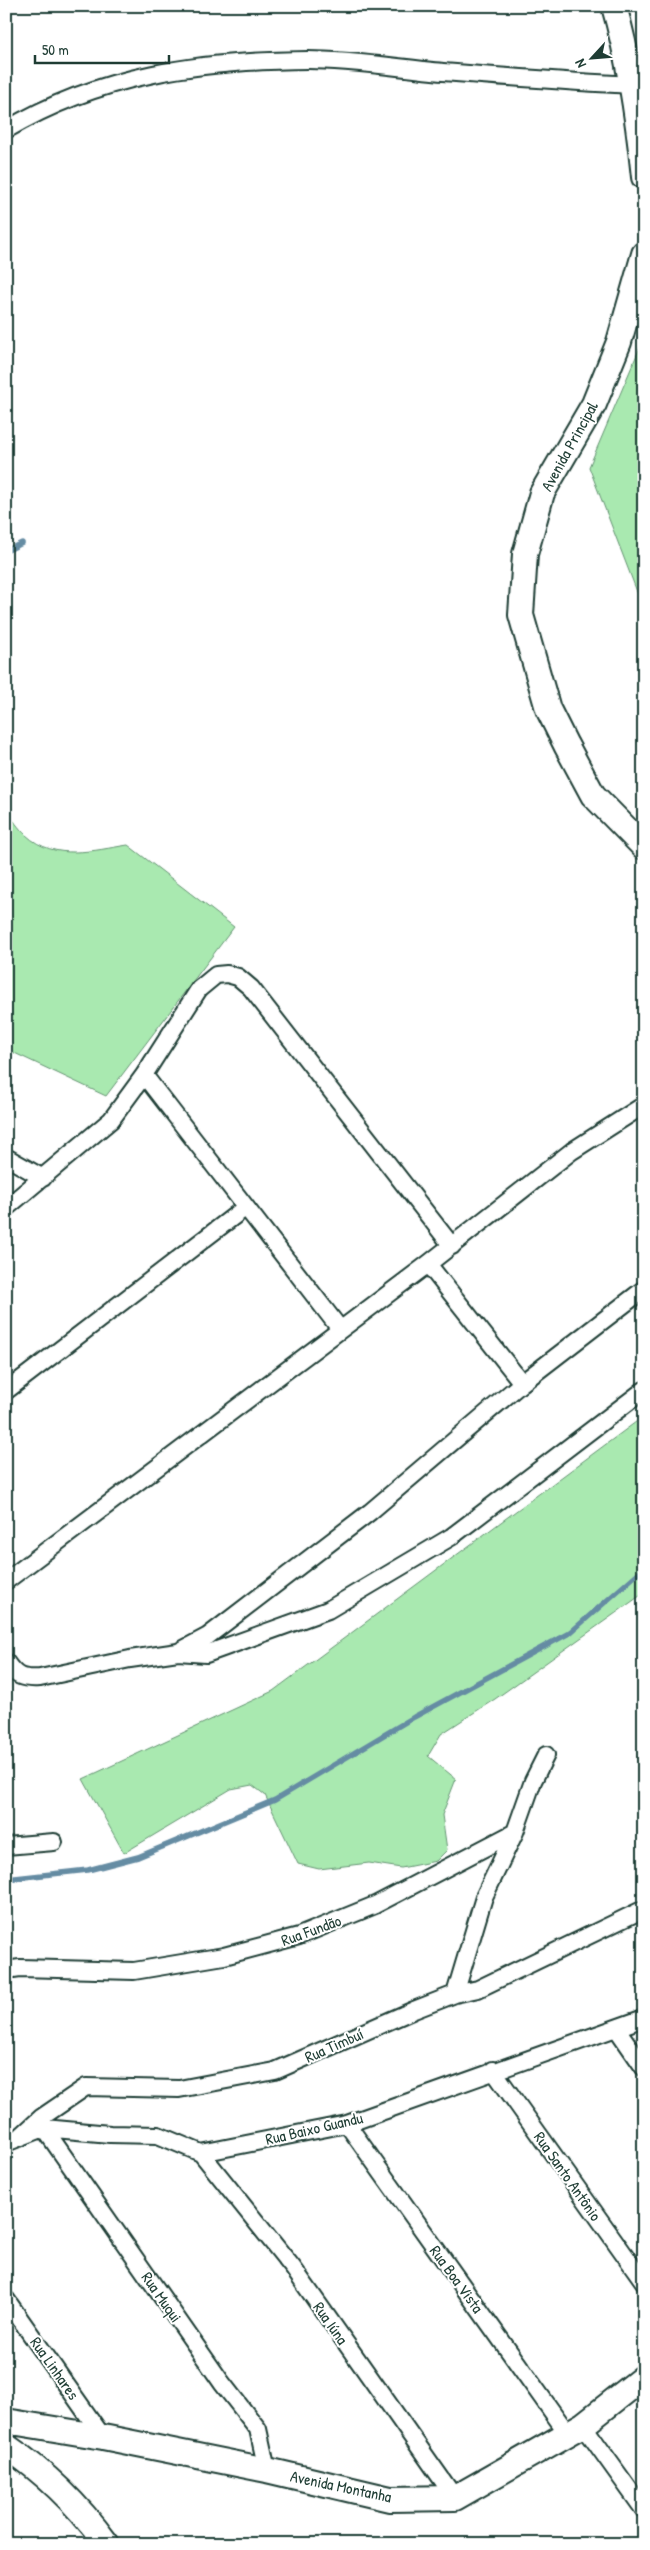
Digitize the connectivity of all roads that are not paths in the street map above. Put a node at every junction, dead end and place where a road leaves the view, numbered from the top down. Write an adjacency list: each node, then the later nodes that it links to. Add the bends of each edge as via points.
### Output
1 (614, 6): 2 (street, via 625,43)
2 (632, 85): 3 (street, via 309,60 189,66 104,84 31,115); 4 (street)
3 (6, 130)
4 (644, 177)
5 (644, 254): 6 (street, Avenida Principal, via 619,342 594,404 542,492 525,554 521,615 548,709 566,745 593,795)
6 (644, 847)
7 (144, 1075): 10 (street, via 111,1120); 11 (street); 13 (street, via 199,989 216,975 238,978 251,988)
8 (644, 1105): 13 (street, via 572,1151)
9 (6, 1157): 10 (street)
10 (43, 1178): 12 (street)
11 (246, 1207): 16 (street); 19 (street)
12 (6, 1208)
13 (452, 1246): 14 (street)
14 (428, 1264): 16 (street); 17 (street)
15 (644, 1289): 17 (street)
16 (340, 1329): 20 (street)
17 (522, 1383): 21 (street, via 370,1512 208,1636)
18 (644, 1390): 21 (street, via 451,1537 328,1610 206,1654)
19 (6, 1391)
20 (6, 1581)
21 (178, 1652): 22 (street, via 130,1658 27,1679 14,1674)
22 (6, 1662)
23 (546, 1755): 24 (street)
24 (515, 1832): 28 (street, Rua Fundão, via 375,1905 300,1936 271,1944 224,1956 134,1971); 29 (street, via 484,1896)
25 (54, 1842): 26 (street)
26 (6, 1846)
27 (644, 1909): 29 (street, Rua Timbuí, via 478,1988)
28 (6, 1970)
29 (455, 1994): 36 (street, Rua Timbuí, via 274,2071 179,2089 86,2087)
30 (644, 2018): 31 (street, Rua Baixo Guandu)
31 (617, 2029): 32 (street); 33 (street, Rua Baixo Guandu)
32 (644, 2068)
33 (493, 2070): 34 (street, Rua Baixo Guandu); 38 (street, Rua Santo Antônio)
34 (347, 2124): 37 (street, Rua Baixo Guandu); 42 (street, Rua Boa Vista)
35 (44, 2128): 36 (street); 37 (street, via 158,2135); 45 (street, Rua Muqui, via 222,2383 258,2429)
36 (13, 2141)
37 (201, 2153): 46 (street, Rua Iúna, via 293,2268)
38 (644, 2282)
39 (6, 2299): 43 (street, Rua Linhares)
40 (644, 2377): 42 (street, Avenida Montanha)
41 (6, 2421): 43 (street, Avenida Montanha)
42 (575, 2429): 46 (street, Avenida Montanha); 47 (street, Rua Boa Vista)
43 (103, 2437): 45 (street, Avenida Montanha)
44 (6, 2446): 48 (street, via 30,2462 85,2513)
45 (267, 2470): 46 (street, Avenida Montanha, via 390,2499)
46 (455, 2498)
47 (644, 2510)
48 (107, 2544)

